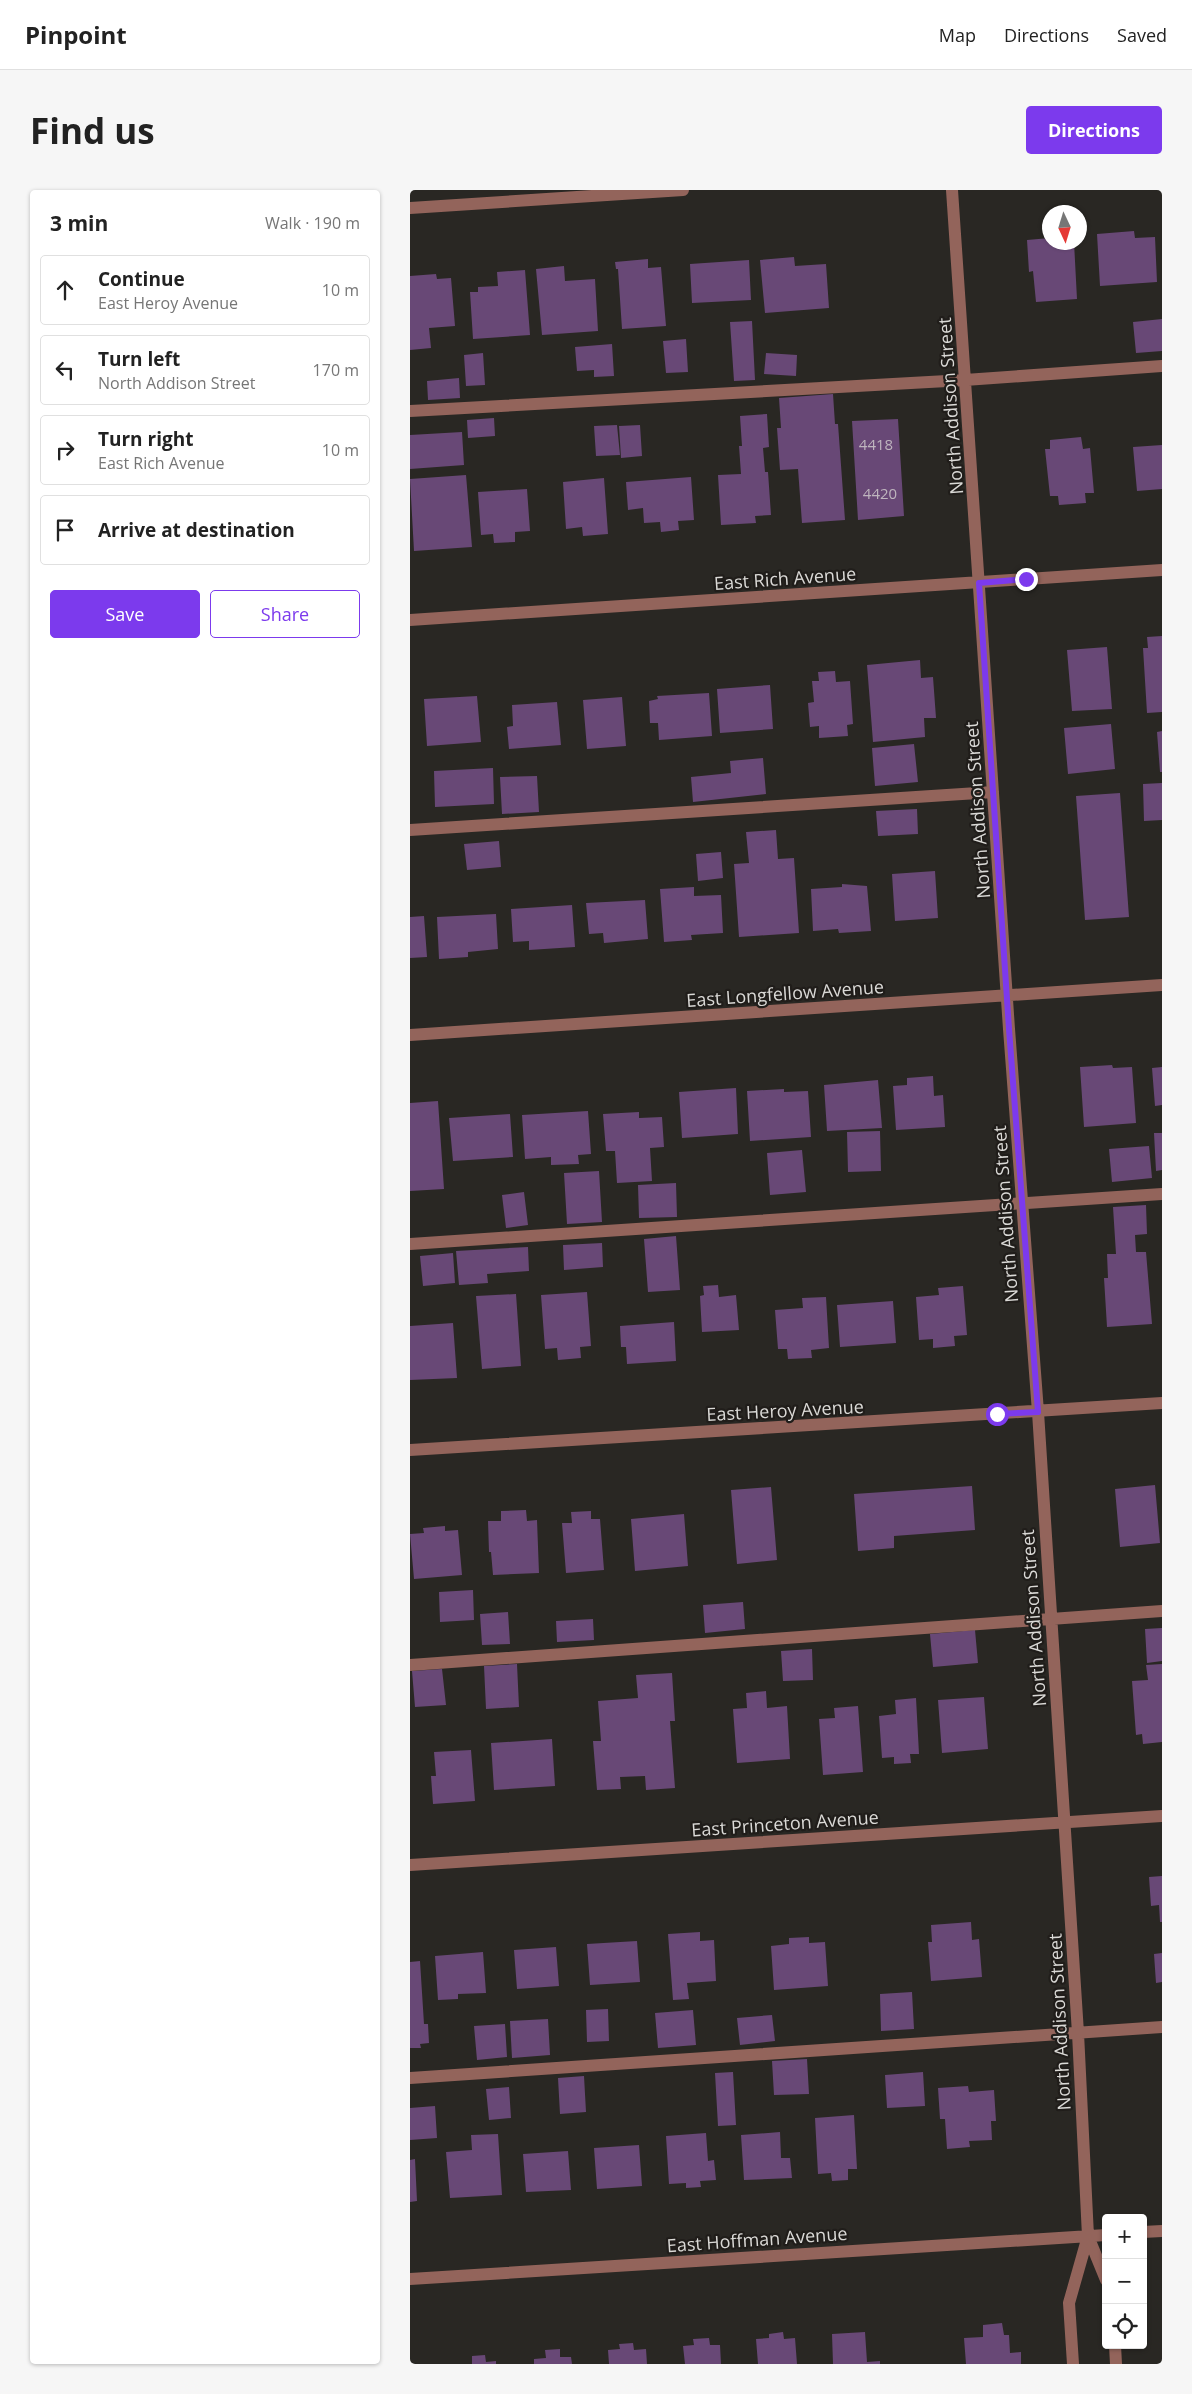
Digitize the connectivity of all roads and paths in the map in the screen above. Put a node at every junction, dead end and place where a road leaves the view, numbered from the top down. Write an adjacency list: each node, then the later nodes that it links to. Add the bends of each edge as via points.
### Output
1 (683, 190): 3 (street)
2 (952, 190): 5 (street, North Addison Street)
3 (410, 208)
4 (1162, 366): 5 (street)
5 (966, 380): 6 (street); 8 (street, North Addison Street)
6 (410, 411)
7 (1162, 570): 8 (street, East Rich Avenue)
8 (979, 583): 9 (street, East Rich Avenue); 10 (street, North Addison Street)
9 (410, 620)
10 (993, 792): 11 (street); 13 (street, North Addison Street)
11 (410, 830)
12 (1162, 986): 13 (street, East Longfellow Avenue)
13 (1007, 996): 14 (street, East Longfellow Avenue); 16 (street, North Addison Street)
14 (410, 1035)
15 (1162, 1194): 16 (street)
16 (1022, 1204): 17 (street); 19 (street, North Addison Street)
17 (410, 1244)
18 (1162, 1403): 19 (street, East Heroy Avenue)
19 (1038, 1412): 20 (street, East Heroy Avenue); 22 (street, North Addison Street)
20 (410, 1450)
21 (1162, 1611): 22 (street)
22 (1050, 1619): 23 (street); 25 (street, North Addison Street)
23 (410, 1665)
24 (1162, 1816): 25 (street, East Princeton Avenue)
25 (1065, 1823): 26 (street, East Princeton Avenue); 28 (street, North Addison Street)
26 (410, 1865)
27 (1162, 2028): 28 (street)
28 (1078, 2033): 29 (street); 33 (street, North Addison Street)
29 (410, 2078)
30 (1162, 2231): 31 (street)
31 (1147, 2232)
32 (1102, 2235): 33 (street, East Hoffman Avenue)
33 (1088, 2236): 34 (street, North Addison Street); 35 (street, East Hoffman Avenue); 37 (street, North Addison Street, via 1069,2303)
34 (1102, 2270)
35 (410, 2279)
36 (1115, 2349): 38 (street)
37 (1073, 2364)
38 (1116, 2364)

